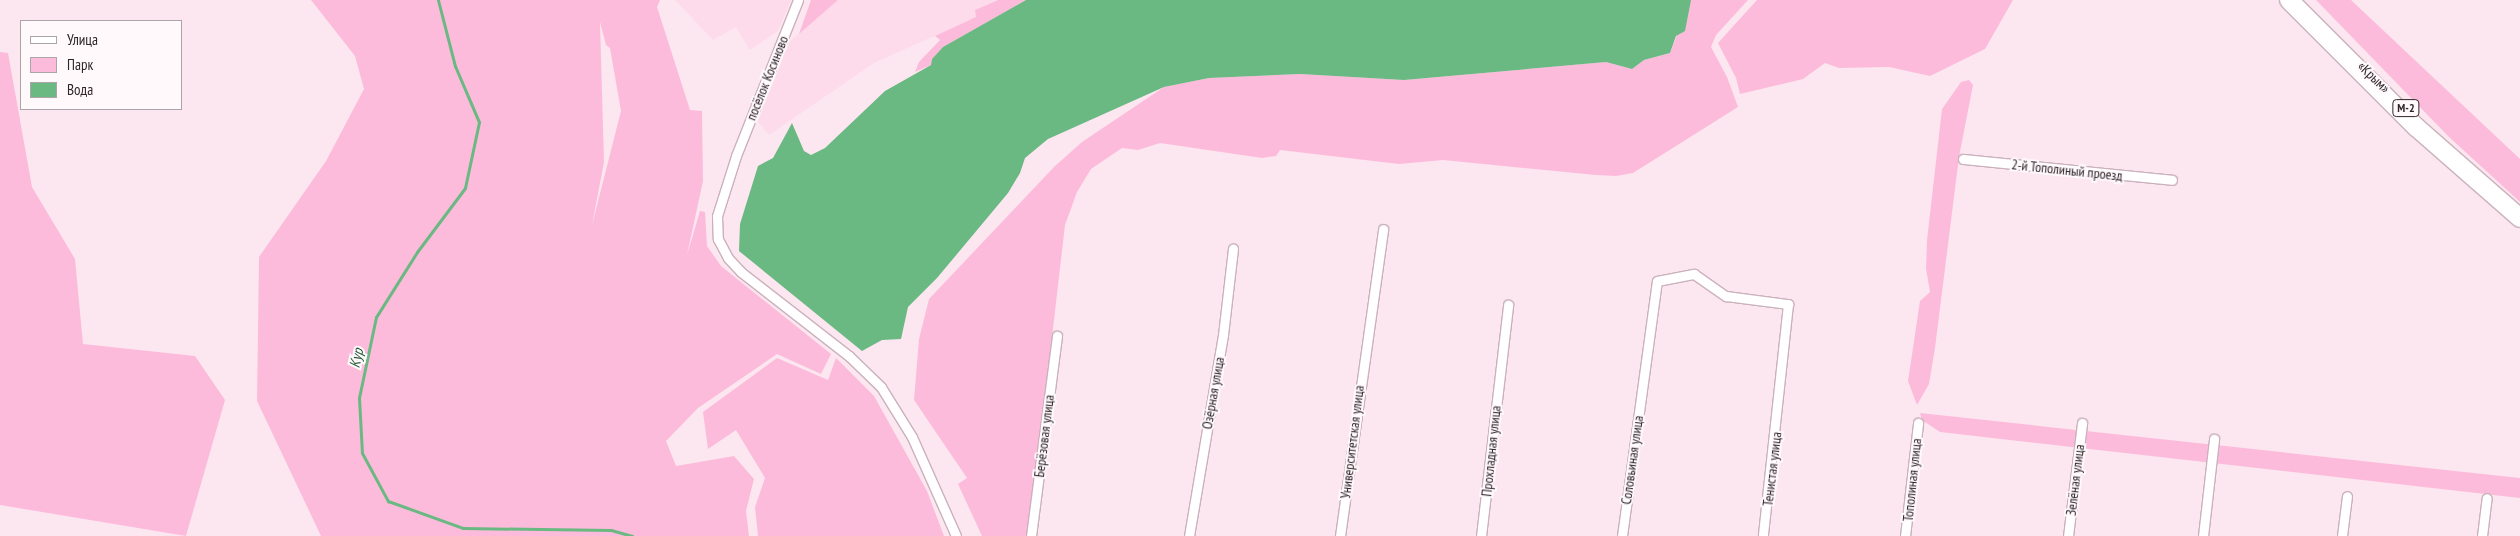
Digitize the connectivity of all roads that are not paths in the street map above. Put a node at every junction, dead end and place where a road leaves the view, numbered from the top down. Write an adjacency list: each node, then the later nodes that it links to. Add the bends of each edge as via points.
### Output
1 (798, 0): 18 (street, посёлок Косиново, via 736,156 716,216 718,239 728,258 849,356 880,387 912,437)
2 (2289, 0): 7 (highway, via 2416,128)
3 (2298, 0): 6 (highway, «Крым» / М-2, via 2451,152)
4 (1962, 159): 5 (street, 2-й Тополиный проезд)
5 (2172, 180)
6 (2520, 211)
7 (2520, 218)
8 (1382, 229): 21 (street, Университетская улица)
9 (1233, 249): 20 (street, Озёрная улица, via 1223,335)
10 (1508, 305): 22 (street, Прохладная улица)
11 (1057, 336): 19 (street, Берёзовая улица)
12 (1780, 401): 23 (street, Соловьиная улица, via 1788,304 1726,296 1694,274 1657,281); 24 (street, Тенистая улица)
13 (1918, 423): 25 (street, Тополиная улица)
14 (2082, 423): 26 (street, Зелёная улица)
15 (2214, 439): 27 (street)
16 (2347, 496): 28 (street)
17 (2486, 498): 29 (street)
18 (956, 536)
19 (1031, 536)
20 (1189, 536)
21 (1340, 536)
22 (1481, 536)
23 (1622, 536)
24 (1763, 536)
25 (1905, 536)
26 (2068, 536)
27 (2203, 536)
28 (2342, 536)
29 (2482, 536)

